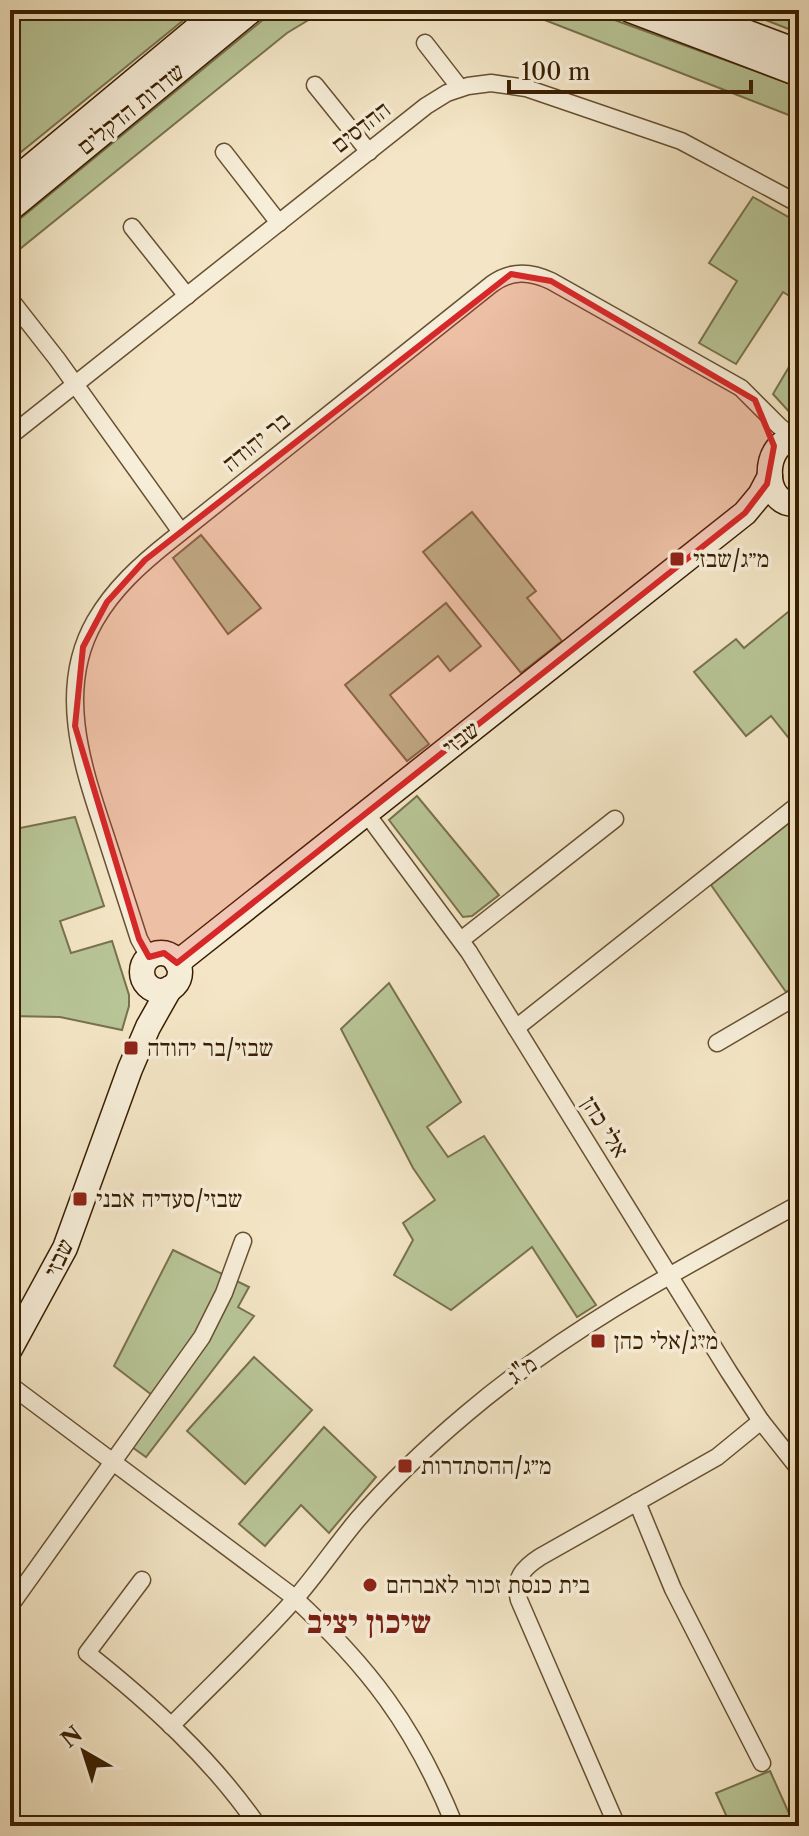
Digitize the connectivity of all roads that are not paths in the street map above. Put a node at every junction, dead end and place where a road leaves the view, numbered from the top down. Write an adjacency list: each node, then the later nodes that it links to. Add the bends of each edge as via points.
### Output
1 (252, 10): 14 (street, שדרות הדקלים)
2 (630, 10): 7 (street)
3 (688, 10): 6 (street)
4 (217, 11): 12 (street, שדרות הדקלים)
5 (425, 43): 9 (street)
6 (799, 52)
7 (799, 74)
8 (315, 85): 11 (street)
9 (460, 88): 11 (street, ההדסים, via 437,99); 13 (street, ההדסים, via 491,83 526,88 655,131 708,153)
10 (224, 152): 15 (street)
11 (369, 152): 15 (street, ההדסים)
12 (10, 184)
13 (799, 204)
14 (10, 209)
15 (279, 223): 17 (street, ההדסים)
16 (132, 227): 17 (street)
17 (187, 296): 19 (street, ההדסים)
18 (10, 299): 19 (street)
19 (75, 384): 21 (street, ההדסים); 26 (street)
20 (761, 406): 22 (street, בר יהודה); 23 (street, via 772,432); 26 (street, בר יהודה, via 741,388 551,281 529,273 511,274)
21 (10, 436)
22 (798, 439): 23 (street, via 784,442)
23 (771, 466): 24 (street, via 775,494); 25 (street, שבזי, via 760,495)
24 (795, 504): 25 (street, שבזי)
25 (745, 513): 28 (street, שבזי)
26 (181, 532): 32 (street, בר יהודה, via 145,560 107,602 83,647 74,697 89,788)
27 (799, 804): 36 (street)
28 (366, 813): 30 (street, אלי כהן); 31 (street, שבזי)
29 (615, 819): 30 (street)
30 (461, 940): 36 (street, אלי כהן)
31 (177, 963): 32 (street, via 166,954); 33 (street, via 179,977)
32 (147, 969): 33 (street, via 156,990); 35 (street, שבזי)
33 (170, 988): 35 (street, שבזי)
34 (799, 995): 37 (street)
35 (148, 1027): 41 (street, שבזי, via 65,1248)
36 (516, 1028): 40 (street, אלי כהן)
37 (717, 1043)
38 (799, 1204): 40 (street, מ"ג)
39 (243, 1241): 44 (street, via 209,1324)
40 (669, 1276): 43 (street, אלי כהן); 48 (street, מ"ג, via 555,1346 466,1414 372,1504)
41 (10, 1349)
42 (10, 1385): 44 (street)
43 (761, 1421): 45 (street, אלי כהן); 46 (street, via 721,1454)
44 (114, 1462): 48 (street); 49 (street)
45 (799, 1469)
46 (637, 1502): 51 (street, via 673,1589); 54 (street, via 531,1563 516,1588)
47 (142, 1580): 50 (street, via 87,1653)
48 (295, 1599): 50 (street, מ"ג); 53 (street, via 349,1650 385,1694 428,1766)
49 (10, 1606)
50 (171, 1726): 52 (street)
51 (762, 1763)
52 (258, 1826)
53 (455, 1826)
54 (617, 1826)

